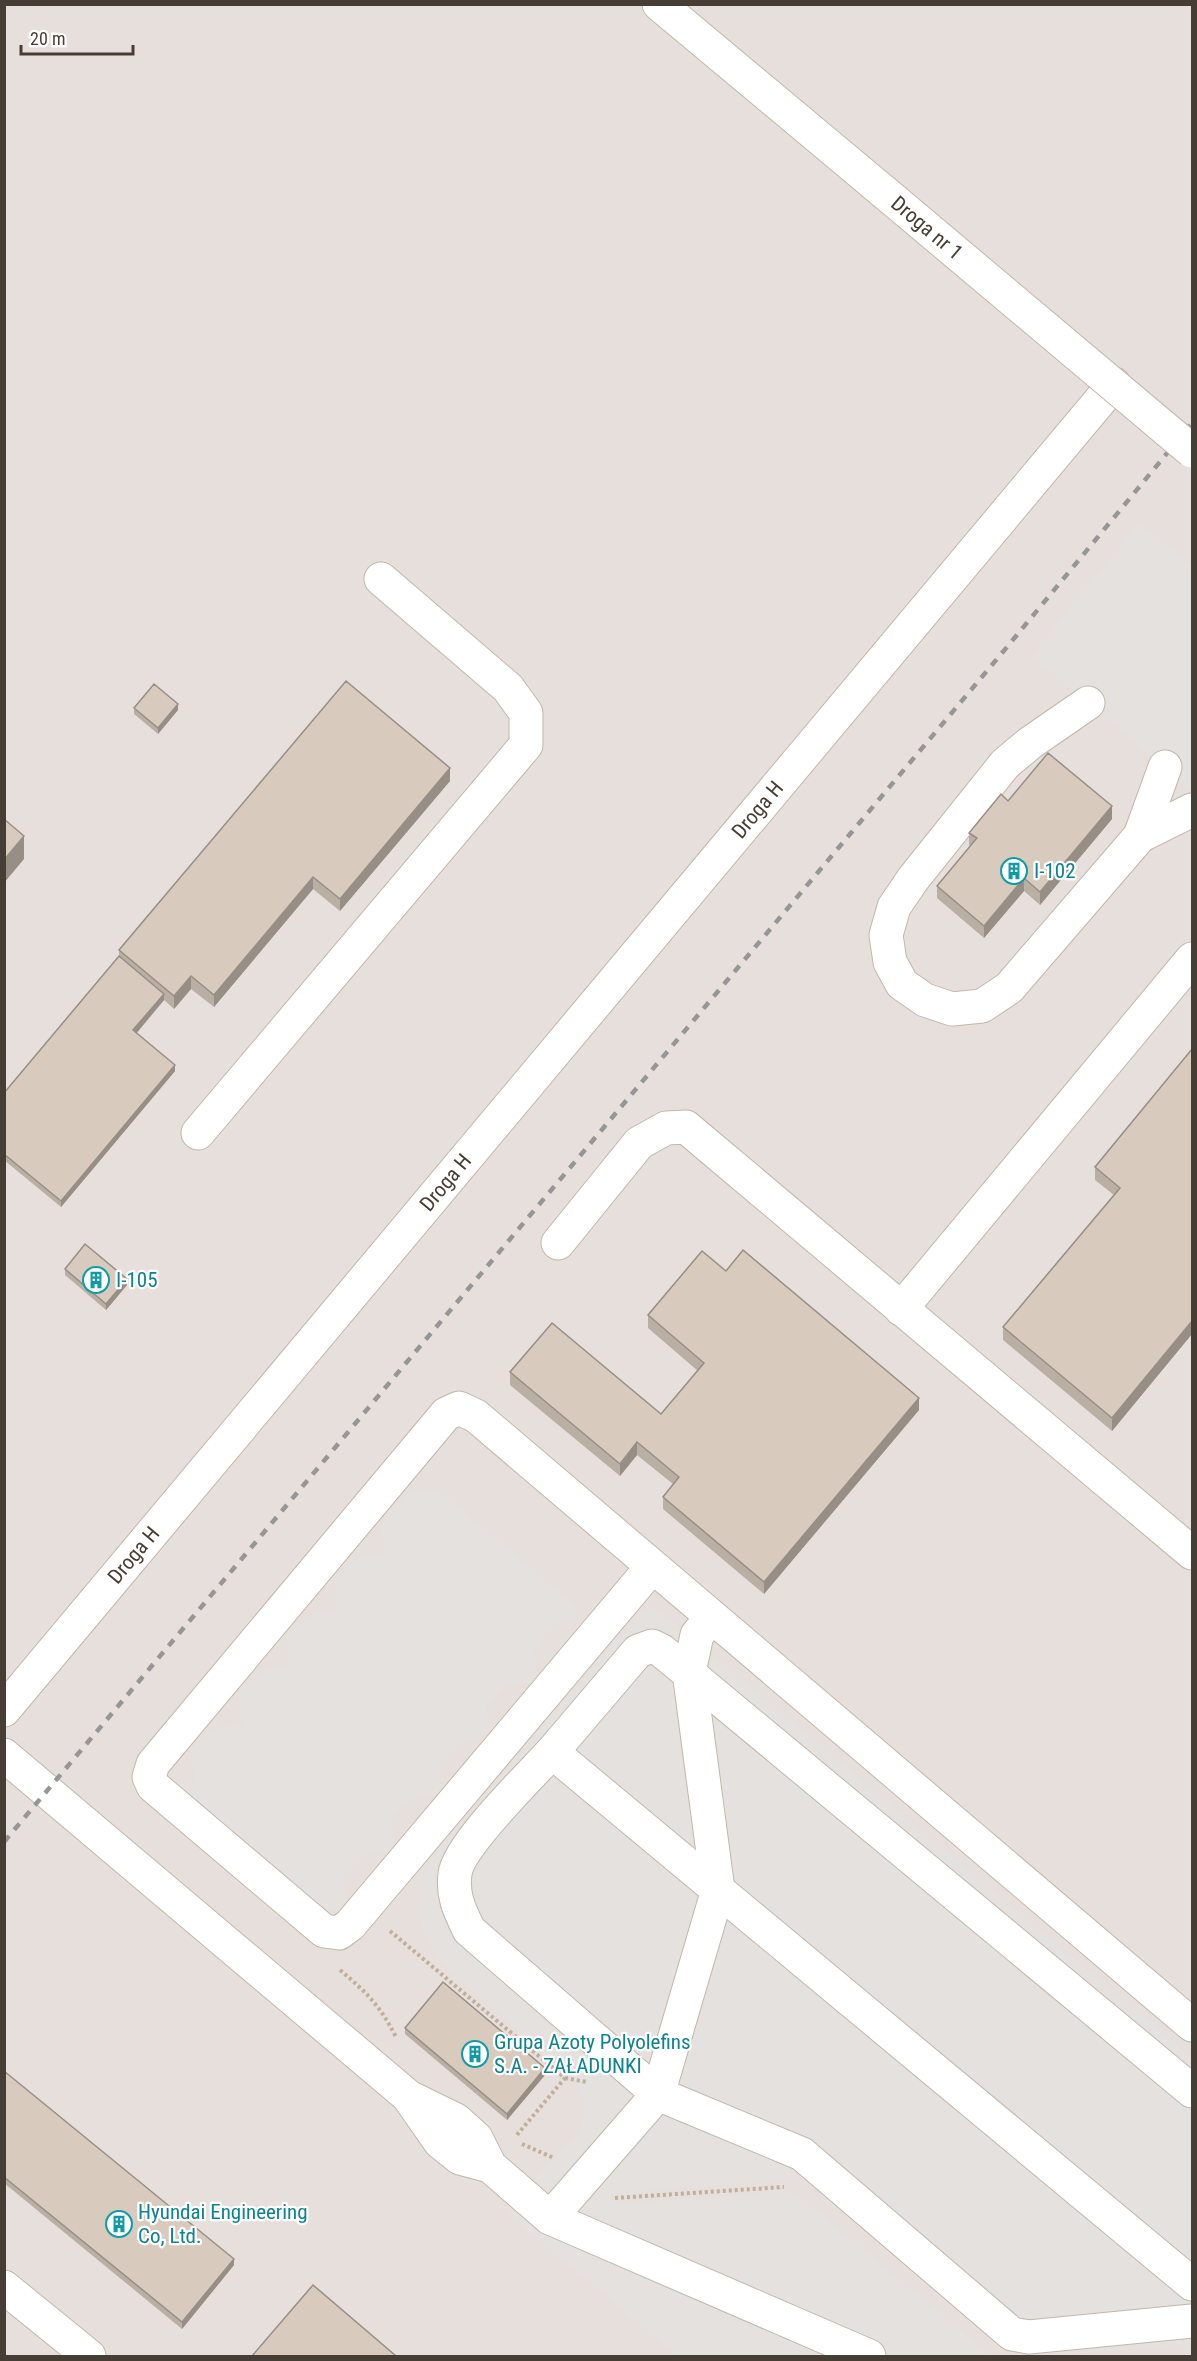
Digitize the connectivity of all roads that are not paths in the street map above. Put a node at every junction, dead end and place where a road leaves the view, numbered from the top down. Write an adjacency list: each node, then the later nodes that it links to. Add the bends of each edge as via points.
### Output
1 (659, 4): 2 (lane, Droga nr 1, bridge)
2 (1114, 384): 3 (lane, Droga nr 1, bridge); 17 (lane, Droga H)
3 (1192, 451)
4 (381, 579): 10 (lane, via 508,688 526,713 526,745)
5 (1088, 703): 8 (lane, via 1005,764 894,907 886,935 890,962 902,984 925,1000 952,1009 982,1006 1009,988)
6 (1165, 767): 8 (lane)
7 (1192, 810): 8 (lane)
8 (1140, 836)
9 (1192, 958): 12 (lane)
10 (198, 1133)
11 (558, 1243): 12 (lane, via 639,1143 666,1128 686,1127)
12 (901, 1309): 13 (lane)
13 (1192, 1553)
14 (652, 1567): 14 (lane, via 476,1416 459,1408 446,1414 153,1764 149,1777 153,1786 324,1931 339,1933 350,1925); 15 (lane)
15 (711, 1617): 16 (lane, via 697,1635); 21 (lane)
16 (689, 1672): 18 (lane, via 652,1646 638,1651); 20 (lane); 22 (lane)
17 (4, 1710)
18 (552, 1752): 20 (lane); 23 (lane, via 466,1847 455,1872 455,1900 470,1930)
19 (4, 1755): 24 (lane, via 409,2097 440,2142 460,2158 490,2166)
20 (718, 1890): 23 (lane); 25 (lane)
21 (1192, 2025)
22 (1192, 2091)
23 (658, 2094): 24 (lane); 27 (lane, via 802,2154 1012,2334 1029,2337)
24 (550, 2218): 29 (lane)
25 (1192, 2284)
26 (4, 2287): 28 (lane)
27 (1192, 2321)
28 (89, 2356)
29 (869, 2356)

